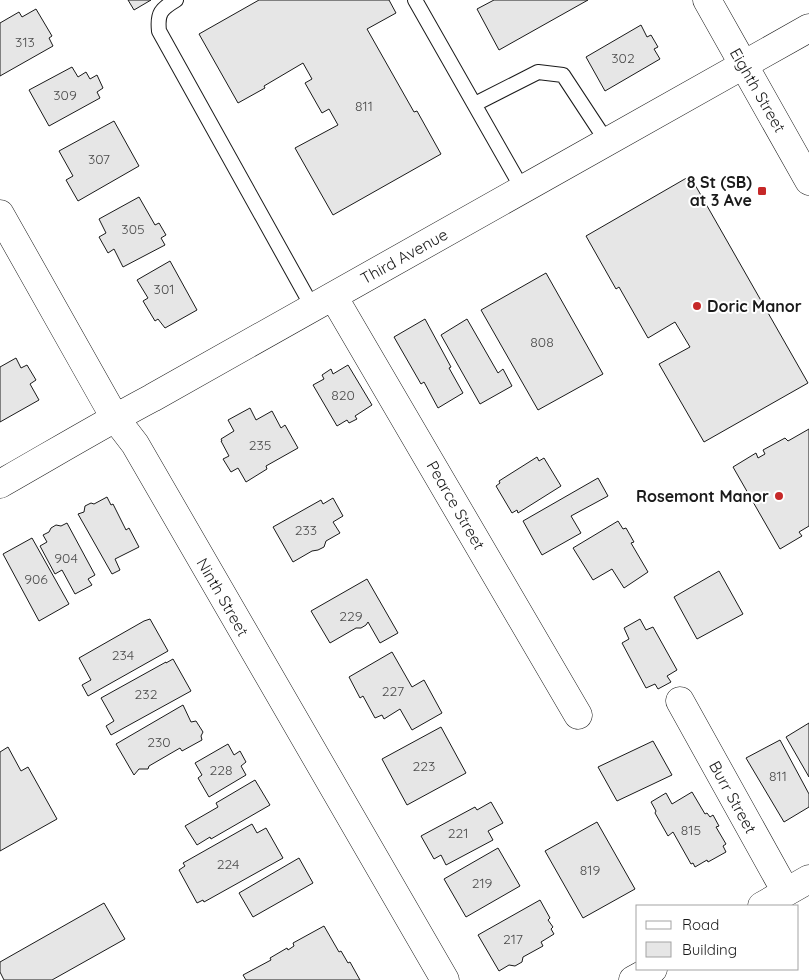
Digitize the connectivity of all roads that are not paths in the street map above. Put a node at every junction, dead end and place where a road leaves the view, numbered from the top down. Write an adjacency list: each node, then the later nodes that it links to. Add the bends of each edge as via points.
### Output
1 (176, 0): 11 (lane, via 165,7 158,19 159,31)
2 (415, 0): 6 (lane)
3 (707, 0): 5 (street, Eighth Street)
4 (809, 28): 5 (street, Third Avenue)
5 (743, 65): 7 (street, Third Avenue); 8 (street, Eighth Street)
6 (475, 104): 7 (lane, via 538,72 563,75); 9 (lane)
7 (607, 142): 9 (street, Third Avenue)
8 (809, 180)
9 (523, 190): 11 (street, Third Avenue)
10 (0, 214): 12 (street, Ninth Street)
11 (323, 302): 12 (street, Third Avenue); 15 (street, Pearce Street)
12 (115, 418): 13 (street, Third Avenue); 19 (street, Ninth Street, via 140,452)
13 (0, 484)
14 (680, 701): 16 (street, Burr Street)
15 (578, 715)
16 (798, 886): 17 (street)
17 (764, 905)
18 (651, 970): 20 (street)
19 (444, 980)
20 (633, 980)

